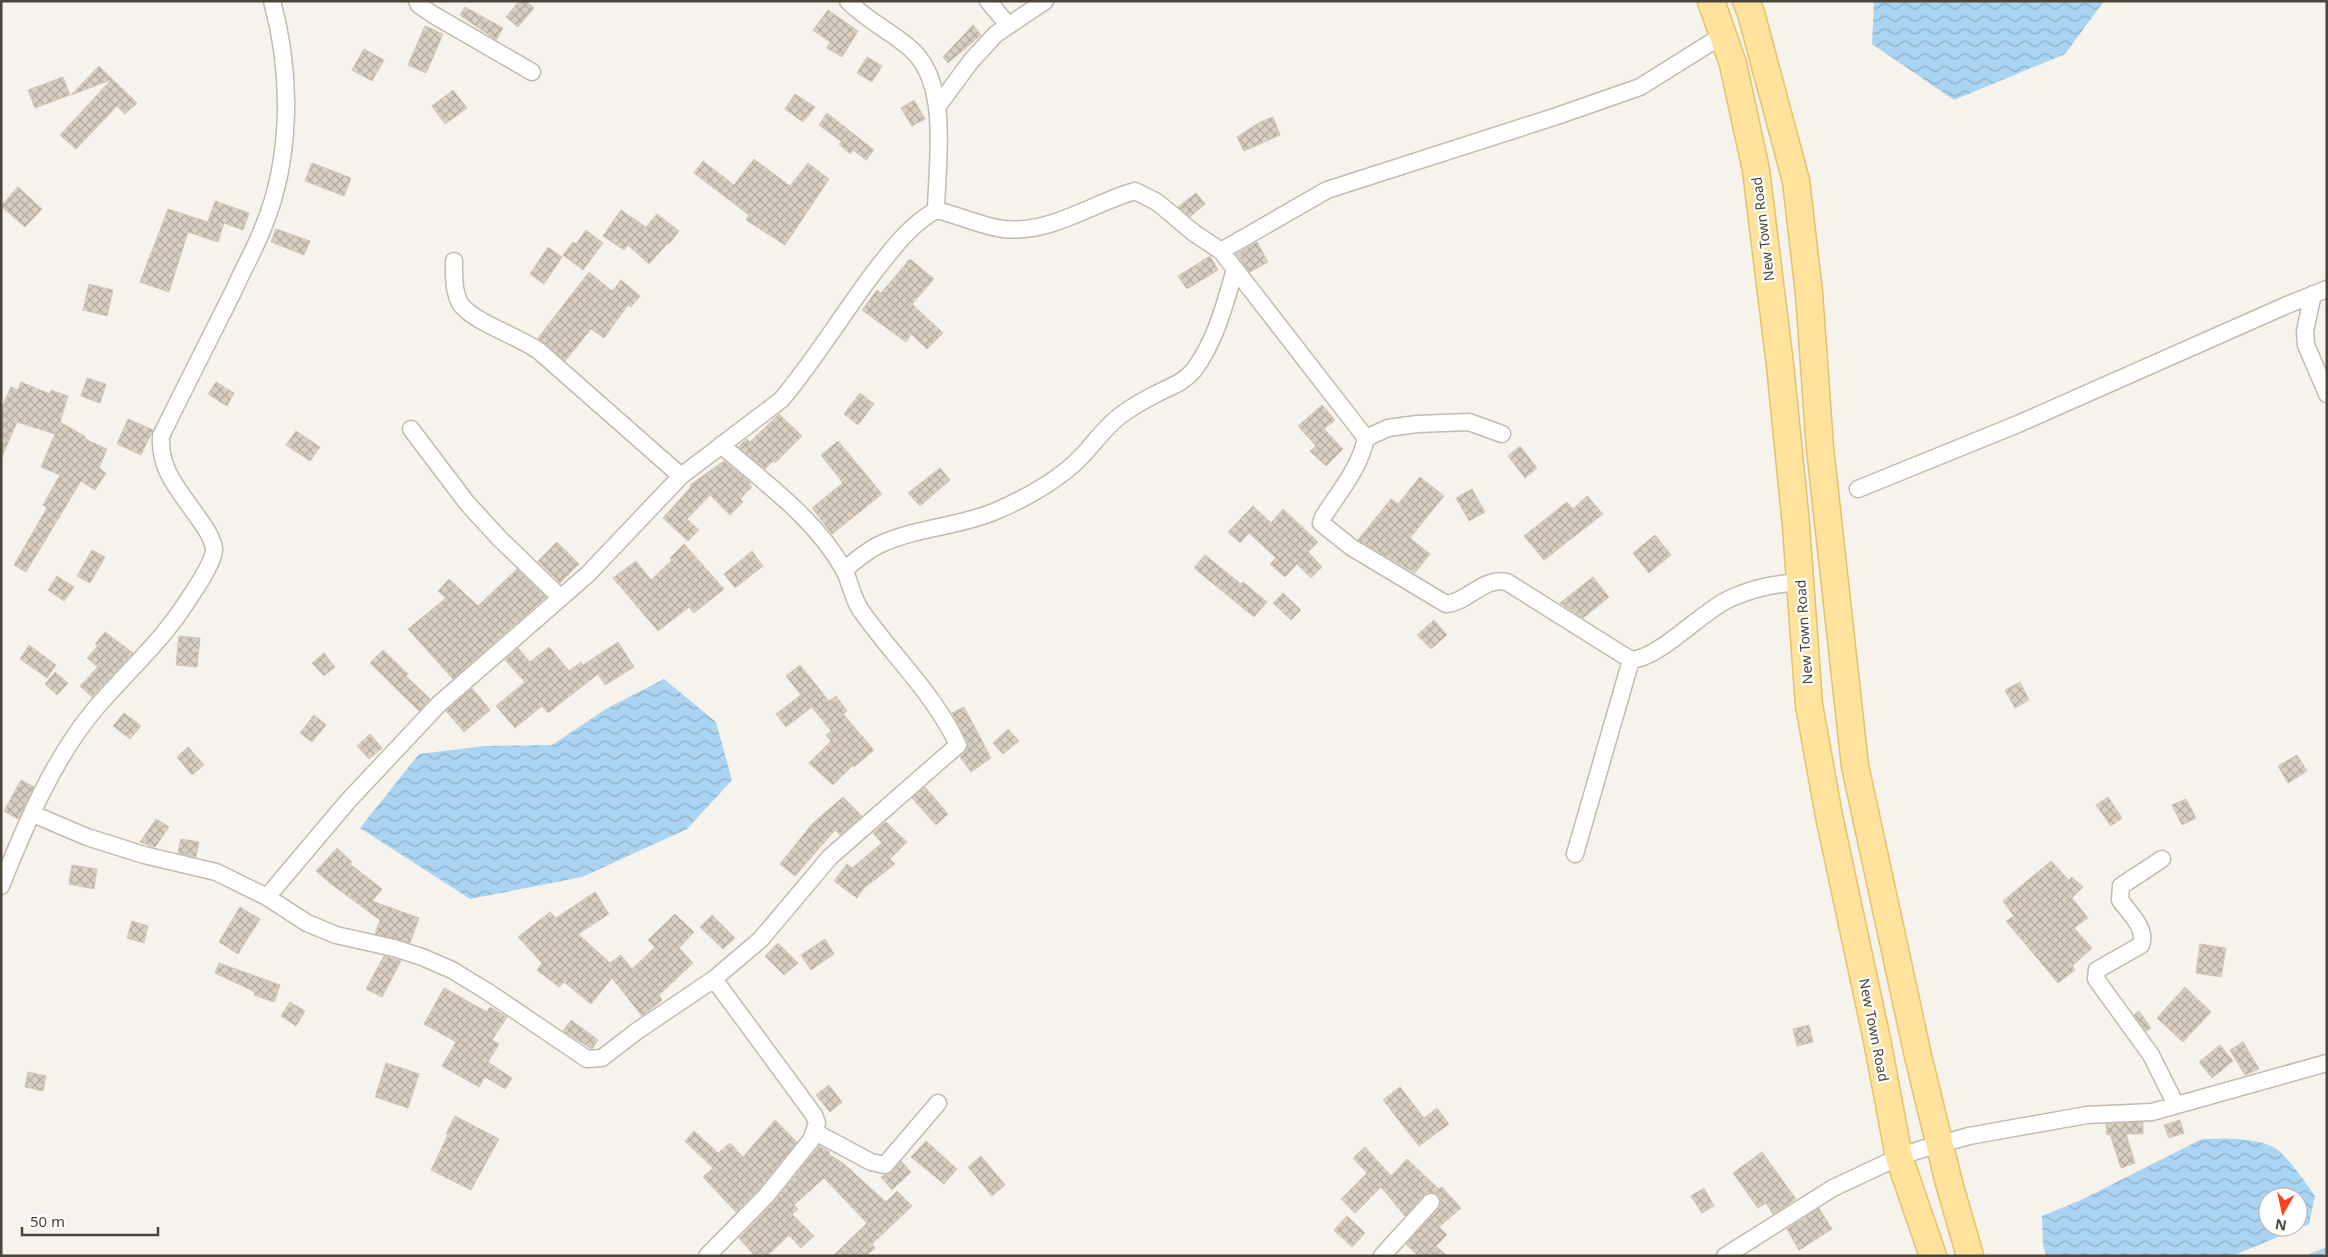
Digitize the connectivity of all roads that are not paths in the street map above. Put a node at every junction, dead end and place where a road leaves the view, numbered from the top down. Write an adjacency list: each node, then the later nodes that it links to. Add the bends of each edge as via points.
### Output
1 (272, 1): 28 (street, via 282,38 286,77 285,132 276,185 264,228 161,436 160,452 164,467 203,525 214,550 207,568 173,624 94,710 74,737)
2 (416, 1): 10 (street, via 432,14)
3 (848, 1): 11 (street, via 914,53 925,66)
4 (988, 1): 8 (street)
5 (1045, 1): 8 (street)
6 (1711, 1): 9 (main road, New Town Road)
7 (1746, 1): 38 (main road, via 1796,181 1809,293 1820,448 1855,766)
8 (1008, 25): 11 (street, via 971,61)
9 (1723, 35): 13 (street, via 1640,87 1327,190); 25 (main road, New Town Road, via 1733,64 1756,170 1780,365)
10 (532, 72)
11 (938, 106): 12 (street)
12 (936, 210): 13 (street, via 1002,229 1023,230 1043,228 1112,198 1135,192 1157,202); 21 (street, via 915,222 898,242 781,400)
13 (1221, 251): 15 (street)
14 (454, 261): 22 (street, via 454,285 462,305 476,317 539,351)
15 (1236, 269): 20 (street); 24 (street, via 1215,333 1185,380 1119,417 1082,456 1041,487 974,520 897,537 878,545)
16 (2320, 292): 17 (street, via 2305,331 2306,345); 23 (street, via 2018,424)
17 (2327, 394)
18 (411, 429): 26 (street, via 467,503)
19 (1502, 434): 20 (street, via 1460,422 1388,428)
20 (1366, 438): 27 (street, via 1356,466 1323,517 1321,523 1325,528 1446,604 1457,603 1485,584 1507,582)
21 (721, 445): 22 (street); 24 (street, via 795,509)
22 (681, 476): 26 (street)
23 (1858, 489)
24 (844, 570): 33 (street, via 860,611 947,721 958,744 830,857 761,939)
25 (1800, 582): 27 (street, via 1769,584 1728,599 1640,660); 39 (main road, New Town Road, via 1809,705)
26 (562, 598): 32 (street, via 460,685 416,728 348,801)
27 (1631, 660): 29 (street)
28 (33, 814): 31 (street); 32 (street, via 87,837 216,872)
29 (1575, 854)
30 (2162, 859): 36 (street, via 2121,886 2119,892 2120,900 2142,929 2144,938 2141,945 2097,970 2096,979 2151,1055)
31 (2, 885)
32 (267, 897): 33 (street, via 307,923 336,935 422,956 452,970 587,1059 602,1058)
33 (714, 979): 37 (street, via 814,1115)
34 (2327, 1063): 36 (street)
35 (938, 1103): 37 (street, via 885,1165 871,1162)
36 (2176, 1105): 38 (street, via 2152,1112 2087,1115)
37 (816, 1132): 41 (street, via 766,1196)
38 (1939, 1144): 39 (street); 45 (main road)
39 (1899, 1157): 43 (street, via 1833,1188); 44 (main road, New Town Road)
40 (1432, 1202): 42 (street)
41 (707, 1256)
42 (1382, 1256)
43 (1725, 1256)
44 (1933, 1256)
45 (1970, 1256)

